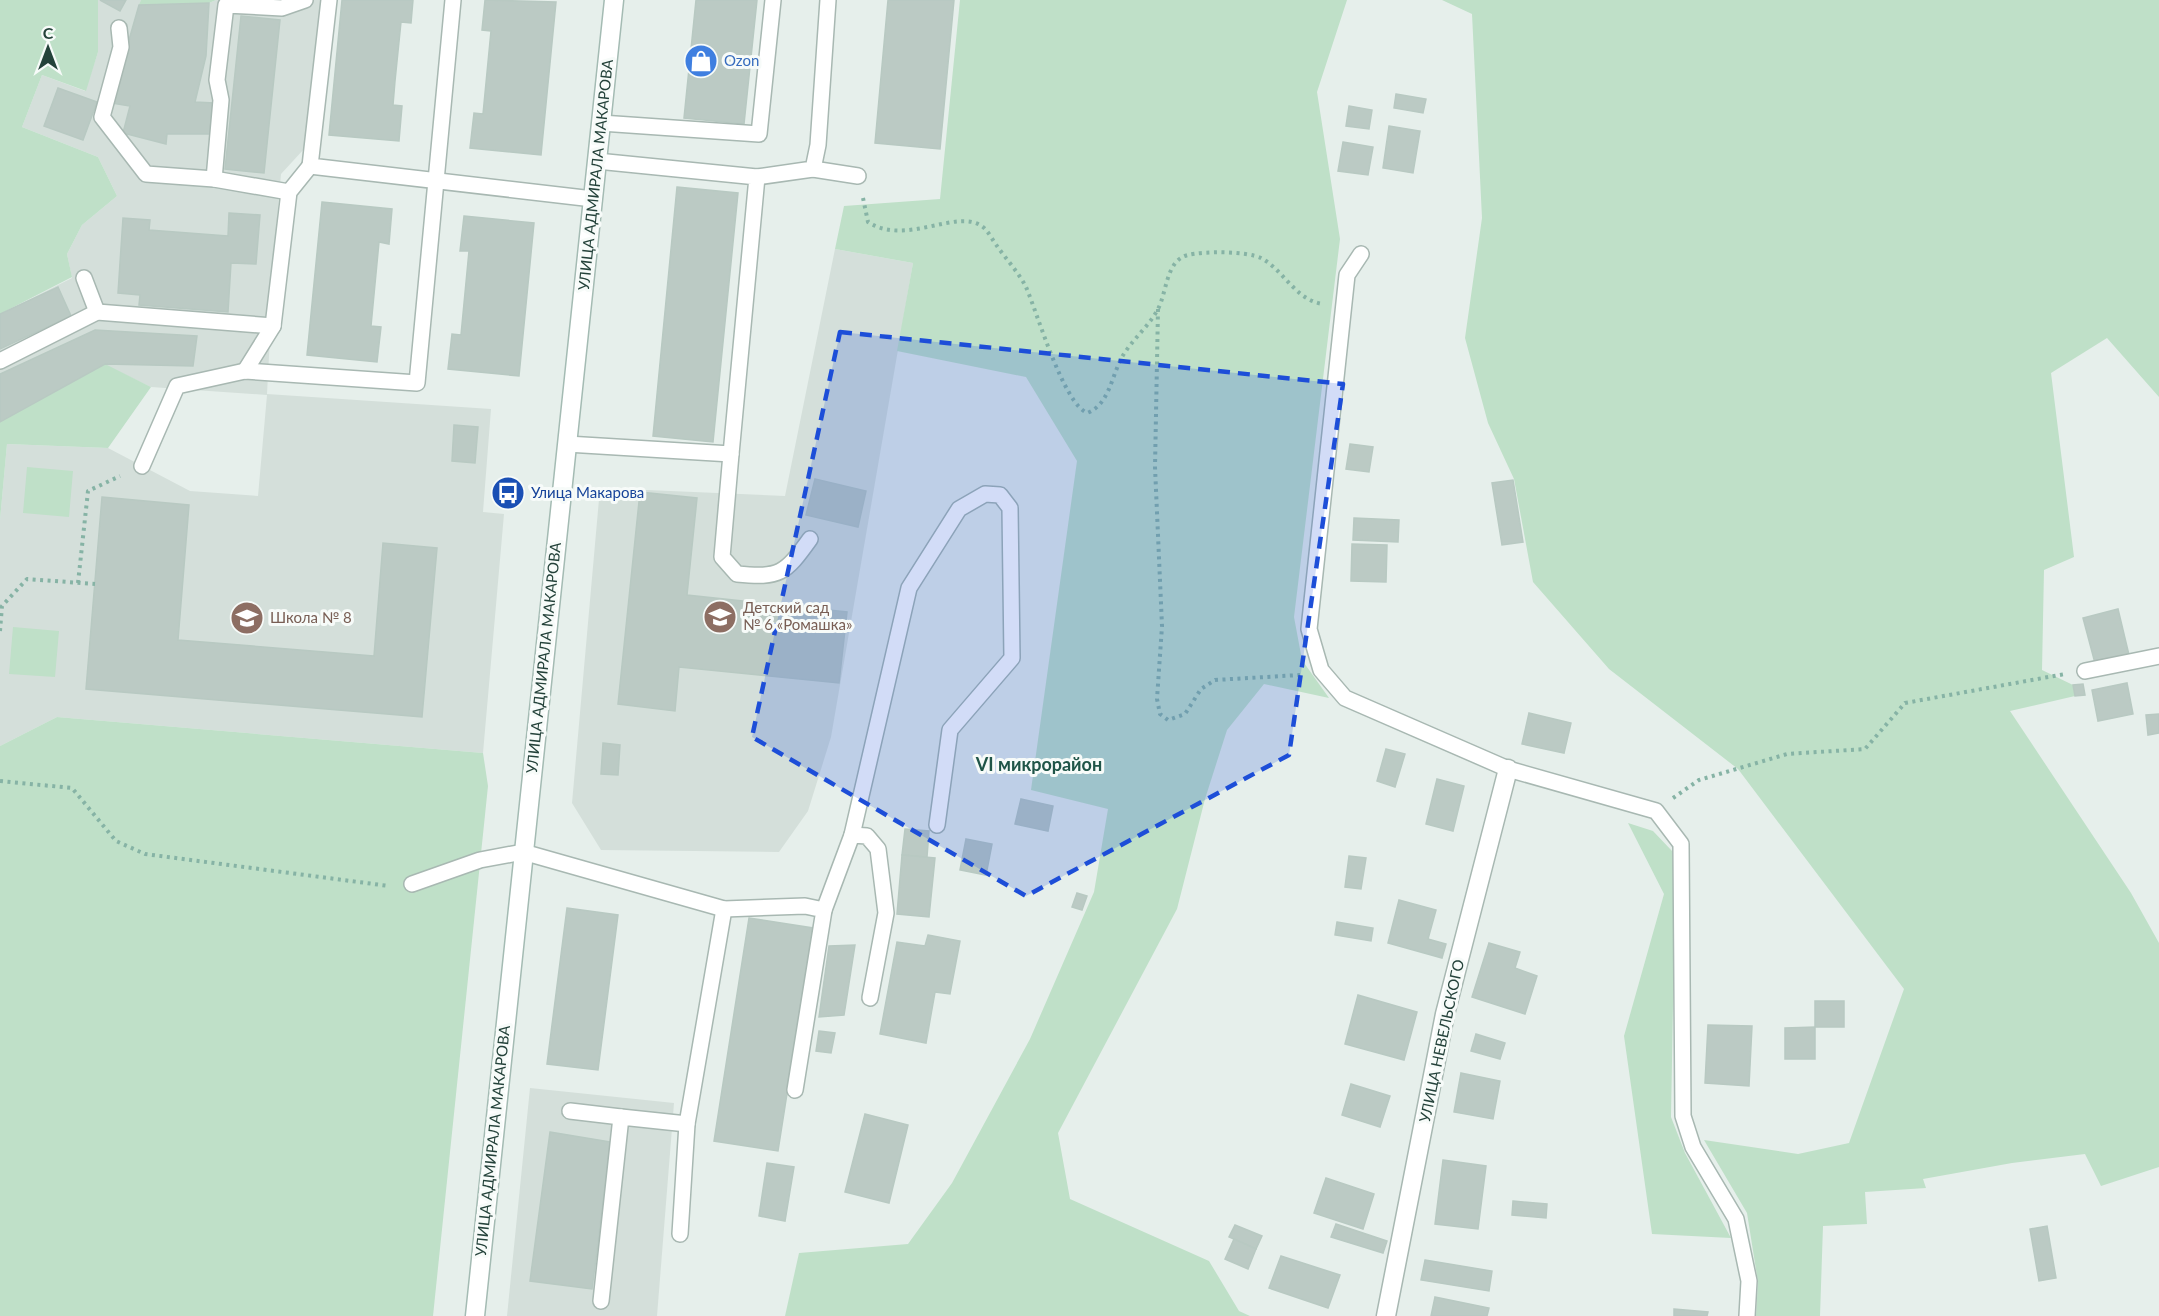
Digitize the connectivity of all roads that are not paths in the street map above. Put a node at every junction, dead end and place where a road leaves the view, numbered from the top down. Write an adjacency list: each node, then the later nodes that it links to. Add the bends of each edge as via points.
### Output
1 (305, 0): 14 (lane, via 282,8 226,5 217,80 221,100)
2 (329, 0): 10 (lane)
3 (453, 0): 15 (lane)
4 (614, 0): 8 (main road, УЛИЦА АДМИРАЛА МАКАРОВА)
5 (773, 0): 8 (lane, via 759,134)
6 (828, 0): 11 (lane)
7 (119, 28): 14 (lane, via 121,47 102,117 146,174)
8 (601, 123): 9 (main road, УЛИЦА АДМИРАЛА МАКАРОВА)
9 (597, 161): 13 (lane); 17 (main road, УЛИЦА АДМИРАЛА МАКАРОВА)
10 (310, 166): 15 (lane); 16 (lane)
11 (813, 170): 12 (lane); 13 (lane)
12 (858, 176)
13 (757, 177): 25 (lane)
14 (214, 179): 16 (lane)
15 (436, 180): 17 (lane); 23 (lane, via 417,383)
16 (289, 192): 21 (lane)
17 (593, 199): 24 (main road, УЛИЦА АДМИРАЛА МАКАРОВА)
18 (1361, 254): 30 (lane, via 1347,275 1308,629 1321,670 1345,698)
19 (84, 278): 20 (lane)
20 (97, 312): 21 (lane); 22 (lane)
21 (273, 326): 23 (lane)
22 (0, 361)
23 (244, 371): 26 (lane, via 177,386)
24 (567, 444): 25 (lane); 33 (main road, УЛИЦА АДМИРАЛА МАКАРОВА)
25 (730, 454): 27 (lane, via 722,557 737,574 769,577 792,565)
26 (142, 466)
27 (810, 539)
28 (2159, 656): 29 (lane)
29 (2085, 670)
30 (1508, 769): 45 (main road, УЛИЦА НЕВЕЛЬСКОГО, via 1445,1014); 46 (lane, via 1656,811 1681,844 1683,1116 1693,1147 1736,1219 1749,1281)
31 (936, 825): 32 (lane, via 950,730 1012,658 1010,508 1000,495 985,494 959,509 909,588)
32 (852, 835): 36 (lane); 37 (lane, via 867,836 878,849 886,914)
33 (523, 852): 34 (lane, via 480,860); 35 (lane); 44 (main road, УЛИЦА АДМИРАЛА МАКАРОВА)
34 (412, 884)
35 (724, 909): 36 (lane, via 805,906); 41 (lane)
36 (824, 910): 38 (lane)
37 (870, 998)
38 (795, 1090)
39 (570, 1111): 40 (lane)
40 (621, 1117): 41 (lane); 43 (lane)
41 (687, 1124): 42 (lane)
42 (680, 1234)
43 (601, 1301)
44 (476, 1316)
45 (1386, 1316)
46 (1748, 1316)

